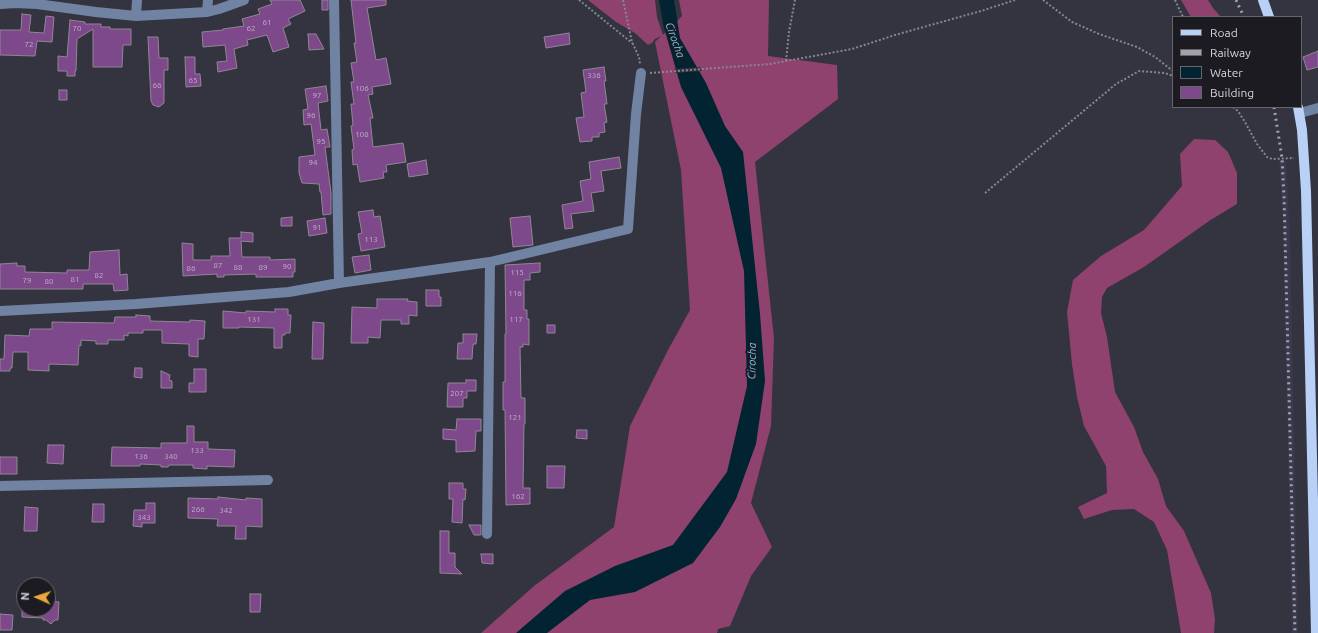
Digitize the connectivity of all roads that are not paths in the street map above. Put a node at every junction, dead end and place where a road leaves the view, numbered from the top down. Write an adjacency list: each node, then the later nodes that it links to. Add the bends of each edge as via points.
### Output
1 (137, 0): 9 (street)
2 (208, 0): 8 (street)
3 (244, 0): 8 (street)
4 (334, 0): 15 (street)
5 (1263, 0): 10 (main road)
6 (38, 2): 7 (street); 9 (street)
7 (0, 4)
8 (207, 12): 9 (street)
9 (136, 16)
10 (1269, 16)
11 (641, 73): 14 (street, via 628,229)
12 (1318, 108): 13 (street)
13 (1299, 110): 20 (main road, via 1305,159)
14 (490, 262): 15 (street); 19 (street)
15 (339, 283): 16 (street, via 289,292)
16 (0, 312)
17 (268, 480): 18 (street)
18 (0, 486)
19 (487, 534)
20 (1316, 633)

